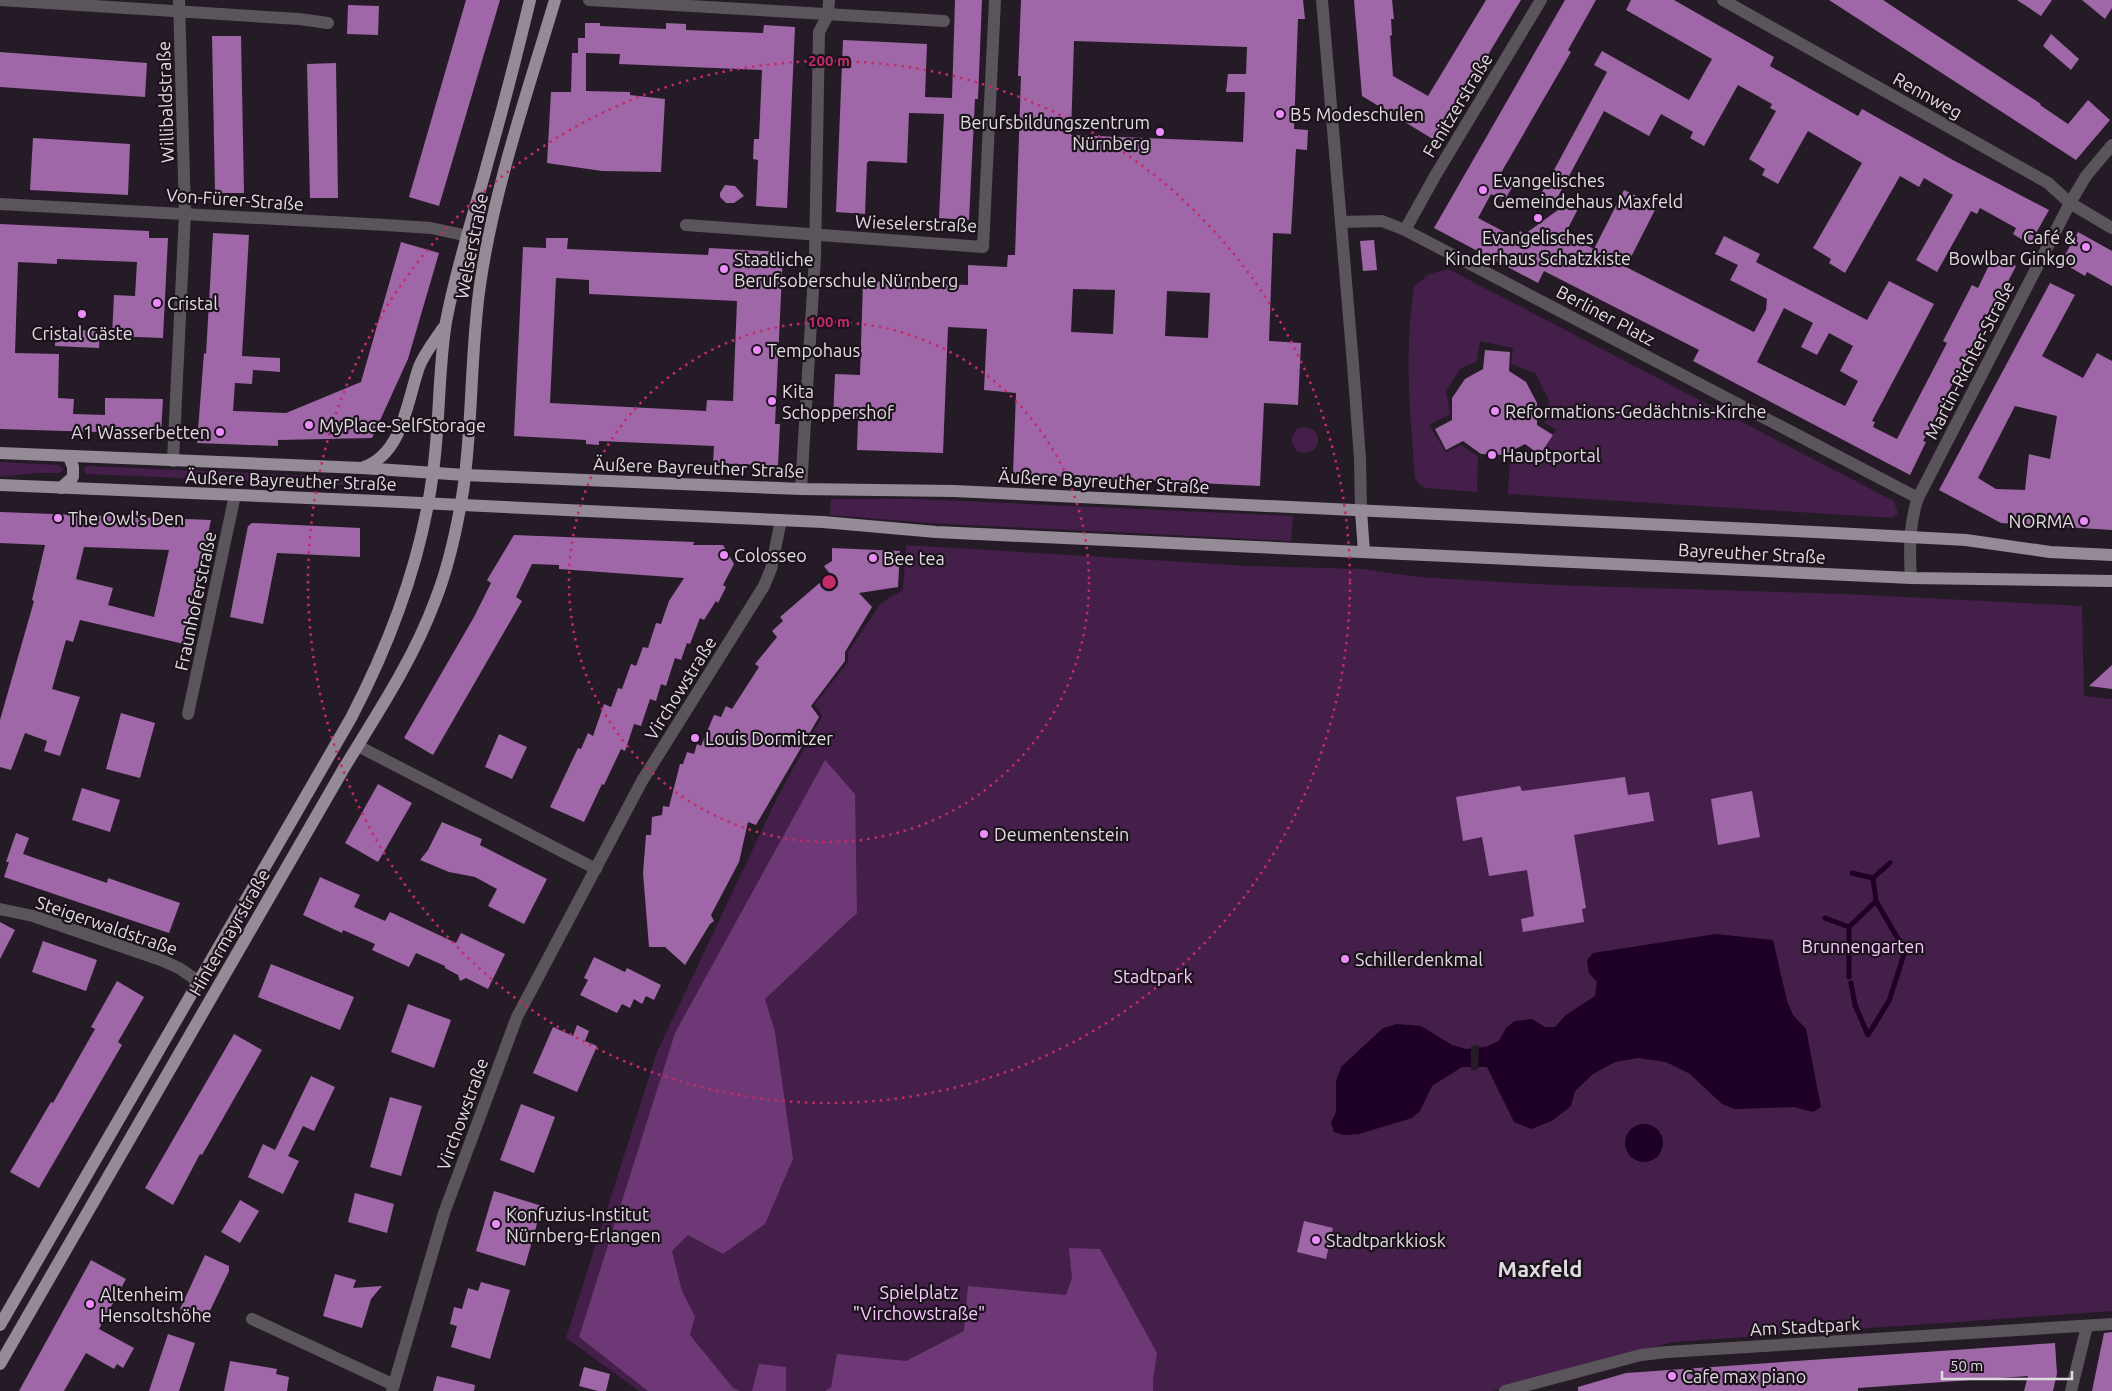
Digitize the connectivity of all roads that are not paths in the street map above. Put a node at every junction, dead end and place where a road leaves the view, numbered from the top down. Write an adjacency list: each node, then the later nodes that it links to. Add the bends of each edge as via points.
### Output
1 (0, 0): 10 (street)
2 (530, 0): 23 (main road, Welserstraße)
3 (556, 0): 30 (main road, Welserstraße, via 498,196 487,246 476,316)
4 (589, 0): 11 (street)
5 (829, 0): 11 (street)
6 (995, 0): 22 (street, Wieselerstraße, via 983,247)
7 (1322, 0): 18 (street)
8 (1541, 0): 21 (street, Fenitzerstraße)
9 (1723, 0): 16 (street, Rennweg, via 2048,184)
10 (180, 6): 13 (street); 17 (street, Willibaldstraße)
11 (828, 15): 12 (street); 22 (street, via 819,32)
12 (944, 21)
13 (328, 23)
14 (2112, 145): 16 (street, Martin-Richter-Straße, via 2086,176)
15 (0, 204): 17 (street, Von-Fürer-Straße)
16 (2070, 204): 20 (street, Rennweg); 35 (street, Martin-Richter-Straße)
17 (185, 213): 23 (street, Von-Fürer-Straße, via 431,228); 27 (street, Willibaldstraße)
18 (1342, 222): 21 (street, Berliner Platz, via 1382,221); 38 (street)
19 (686, 225): 22 (street)
20 (2112, 228)
21 (1405, 230): 35 (street, Berliner Platz)
22 (814, 235): 33 (street)
23 (468, 236): 24 (main road, Welserstraße)
24 (446, 322): 28 (main road, via 419,366 394,440 382,456); 29 (main road, Welserstraße, via 439,374)
25 (0, 453): 26 (main road, Äußere Bayreuther Straße)
26 (69, 457): 27 (main road, Äußere Bayreuther Straße); 32 (main road, via 73,477)
27 (173, 461): 28 (main road, Äußere Bayreuther Straße)
28 (362, 468): 29 (main road, Äußere Bayreuther Straße)
29 (433, 473): 30 (main road, Äußere Bayreuther Straße); 36 (main road, Hintermayrstraße)
30 (465, 475): 33 (main road, Äußere Bayreuther Straße); 37 (main road, Welserstraße)
31 (0, 486): 32 (main road, Äußere Bayreuther Straße)
32 (61, 488): 34 (main road, Äußere Bayreuther Straße)
33 (800, 489): 38 (main road, Äußere Bayreuther Straße, via 954,491)
34 (235, 495): 36 (main road, Äußere Bayreuther Straße); 47 (street, Fraunhoferstraße)
35 (1918, 498): 41 (street, Martin-Richter-Straße)
36 (428, 503): 37 (main road, Äußere Bayreuther Straße); 51 (main road, Hintermayrstraße, via 404,597 368,685)
37 (460, 505): 40 (main road, Äußere Bayreuther Straße); 48 (main road, Hintermayrstraße, via 448,562 429,615 401,674)
38 (1361, 511): 39 (main road, Äußere Bayreuther Straße); 42 (main road)
39 (1397, 513): 41 (main road, Bayreuther Straße)
40 (781, 520): 42 (main road, Äußere Bayreuther Straße, via 936,532); 49 (street, Virchowstraße, via 771,569 764,586 642,781)
41 (1911, 537): 44 (main road, Bayreuther Straße); 45 (street, Martin-Richter-Straße)
42 (1364, 552): 43 (main road, Äußere Bayreuther Straße)
43 (1390, 553): 45 (main road, Bayreuther Straße)
44 (2112, 555)
45 (1911, 578): 46 (main road, Bayreuther Straße)
46 (2112, 581)
47 (188, 714)
48 (358, 746): 49 (street); 56 (main road, Hintermayrstraße)
49 (596, 868): 57 (street, Virchowstraße, via 517,1017 444,1213)
50 (0, 909): 51 (street, Steigerwaldstraße, via 33,916 170,963)
51 (198, 981): 54 (main road, Hintermayrstraße)
52 (252, 1319): 57 (street, Virchowstraße)
53 (2112, 1324): 55 (street, Am Stadtpark)
54 (0, 1325)
55 (2087, 1326): 58 (street, Am Stadtpark, via 1667,1352 1641,1355); 59 (street)
56 (0, 1364)
57 (393, 1388)
58 (1505, 1391)
59 (2071, 1391)

